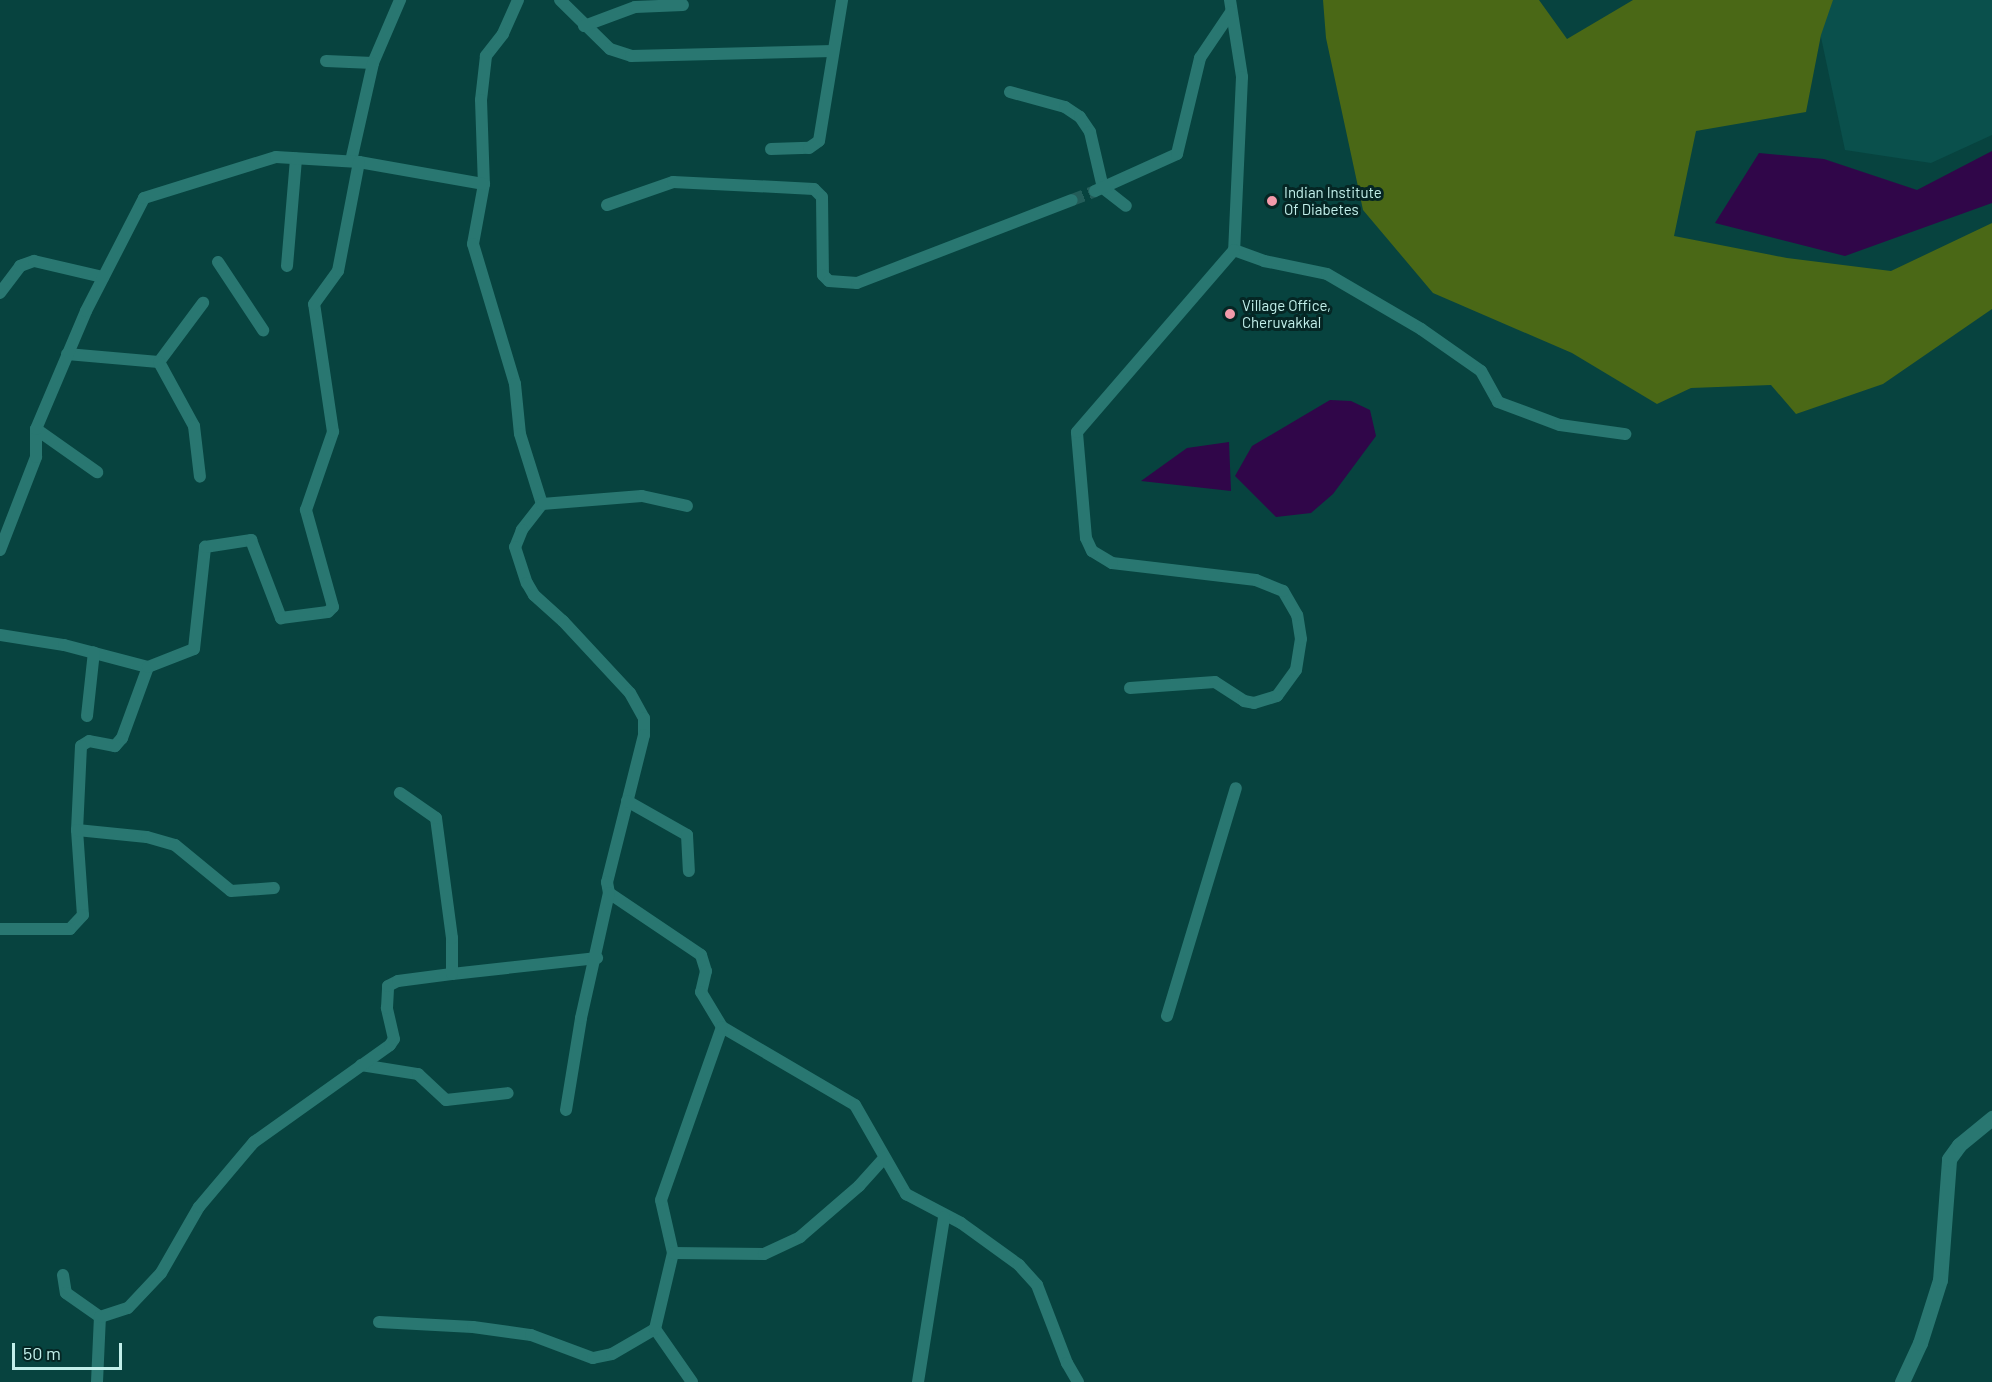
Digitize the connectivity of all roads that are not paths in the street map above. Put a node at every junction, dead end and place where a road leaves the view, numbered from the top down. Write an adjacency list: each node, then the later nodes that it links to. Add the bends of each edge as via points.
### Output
1 (400, 0): 10 (street)
2 (518, 0): 15 (street, via 503,34 486,56 481,99)
3 (560, 0): 7 (street)
4 (842, 0): 8 (street)
5 (683, 5): 7 (street, via 635,7)
6 (1230, 6): 16 (street, via 1200,58 1177,154); 20 (street, via 1242,77)
7 (584, 26): 8 (street, via 610,49 631,56)
8 (833, 51): 12 (street, via 819,141 809,148)
9 (326, 61): 10 (street)
10 (373, 63): 14 (street)
11 (1010, 92): 16 (street, via 1065,107 1080,117 1090,132)
12 (771, 149)
13 (296, 158): 14 (street); 22 (street); 23 (street, via 276,157 144,198)
14 (355, 162): 15 (street); 38 (street, via 338,271 314,304 333,432 306,510 333,607 328,612 281,618 251,540 205,547 194,649)
15 (484, 184): 33 (street, via 473,244 515,384 520,434)
16 (1099, 190): 19 (street)
17 (1072, 200): 18 (street, via 857,283 829,280 823,275 822,197 814,189 673,182)
18 (607, 205)
19 (1126, 206)
20 (1234, 250): 30 (street, via 1264,261 1327,274 1481,370 1498,402 1560,425); 39 (street, via 1077,432 1086,538 1092,551 1112,563 1256,580 1283,591 1297,615 1301,639 1296,670 1277,696 1254,703 1215,682)
21 (218, 262): 26 (street)
22 (287, 266)
23 (103, 277): 24 (street, via 34,261 20,266); 27 (street)
24 (0, 293)
25 (203, 303): 28 (street)
26 (263, 330)
27 (67, 354): 28 (street); 29 (street)
28 (159, 362): 32 (street, via 194,426)
29 (36, 429): 31 (street); 35 (street, via 36,457)
30 (1625, 434)
31 (97, 472)
32 (200, 477)
33 (542, 504): 34 (street, via 642,496); 43 (street, via 522,530 515,548 527,583 534,595 630,693 644,718 644,735)
34 (687, 506)
35 (0, 550)
36 (0, 634): 37 (street)
37 (94, 652): 38 (street); 40 (street)
38 (148, 667): 44 (street, via 122,738 115,746 88,741 81,746)
39 (1131, 688)
40 (87, 716)
41 (1236, 788): 51 (street)
42 (400, 793): 50 (street, via 436,818 452,938)
43 (627, 801): 45 (street, via 687,835); 47 (street, via 606,882)
44 (77, 830): 46 (street, via 168,842 207,868 231,891); 48 (street, via 83,915 77,923 70,930)
45 (690, 872)
46 (274, 888)
47 (609, 893): 49 (street); 52 (street, via 701,955 706,970 701,992)
48 (0, 929)
49 (597, 958): 50 (street); 55 (street, via 581,1018)
50 (452, 974): 53 (street, via 398,981 388,986 387,1008 394,1039)
51 (1167, 1016)
52 (722, 1027): 57 (street, via 855,1105); 59 (street, via 661,1200)
53 (361, 1065): 54 (street, via 418,1074 446,1100); 61 (street, via 254,1142 199,1208 161,1273 128,1308)
54 (508, 1093)
55 (566, 1110)
56 (1992, 1118): 68 (main road, via 1959,1145 1949,1159 1940,1280)
57 (884, 1158): 58 (street, via 906,1194); 59 (street, via 859,1186 800,1237 765,1254)
58 (944, 1217): 66 (street); 67 (street, via 986,1240 1019,1265 1036,1285 1066,1363)
59 (673, 1253): 63 (street)
60 (63, 1275): 61 (street, via 66,1293)
61 (100, 1317): 64 (street)
62 (379, 1322): 63 (street, via 473,1327 531,1335 592,1358 612,1354)
63 (655, 1329): 65 (street)
64 (97, 1382)
65 (692, 1382)
66 (918, 1382)
67 (1078, 1382)
68 (1902, 1382)

